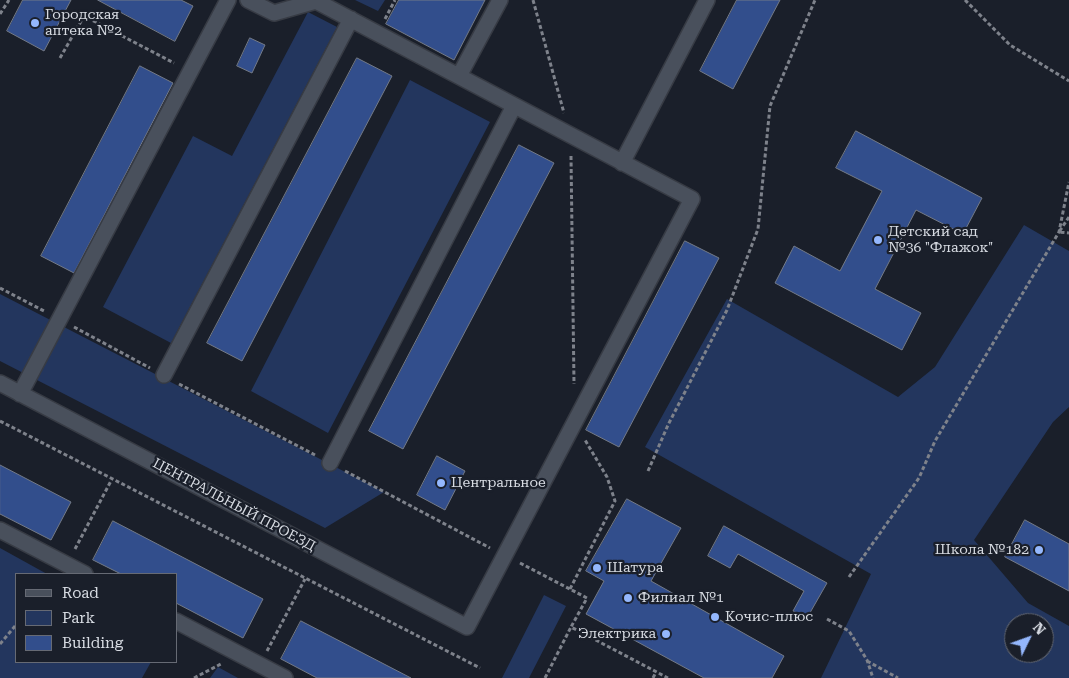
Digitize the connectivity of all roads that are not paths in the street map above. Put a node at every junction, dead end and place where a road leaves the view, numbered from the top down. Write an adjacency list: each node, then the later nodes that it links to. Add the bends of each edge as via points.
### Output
1 (228, 0): 12 (street)
2 (248, 0): 5 (street)
3 (500, 0): 7 (street)
4 (707, 0): 9 (street)
5 (277, 7): 6 (street, via 316,0)
6 (350, 19): 7 (street); 10 (street)
7 (459, 76): 8 (street)
8 (514, 106): 9 (street); 13 (street)
9 (622, 163): 12 (street, ЦЕНТРАЛЬНЫЙ ПРОЕЗД, via 692,200 467,627)
10 (164, 375)
11 (0, 383): 12 (street, ЦЕНТРАЛЬНЫЙ ПРОЕЗД)
12 (20, 394)
13 (330, 463)
14 (0, 530): 15 (street)
15 (84, 573)
16 (178, 622): 17 (street)
17 (285, 678)

